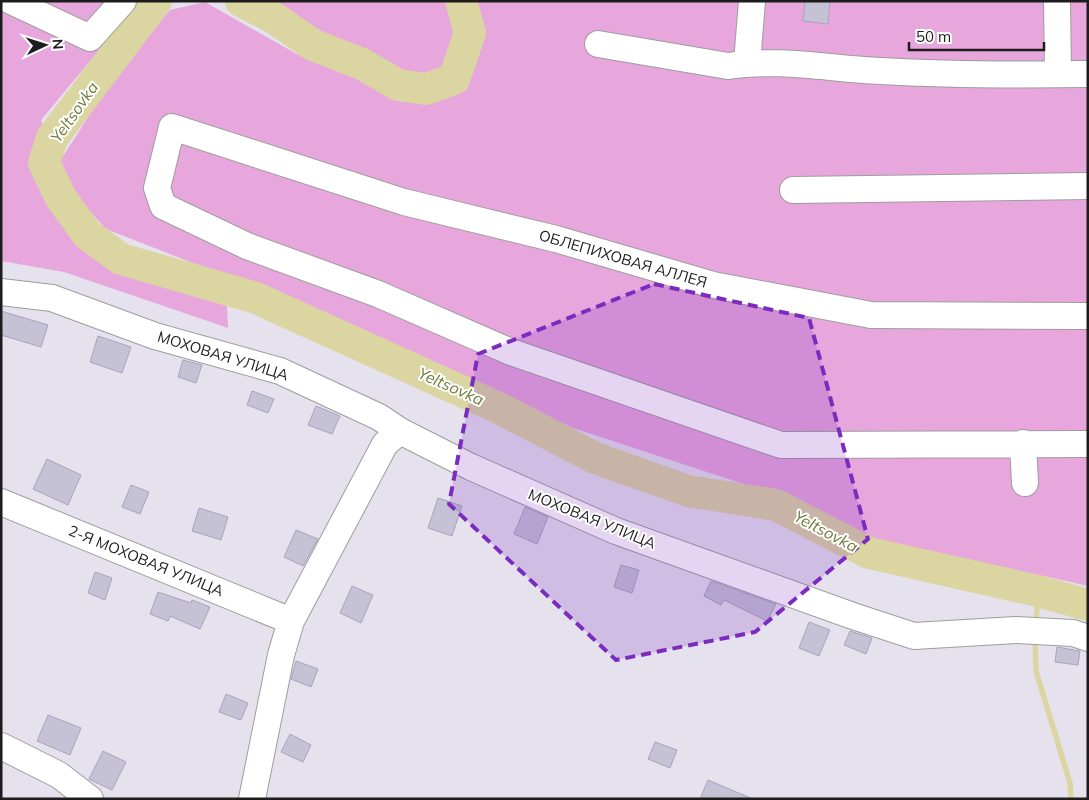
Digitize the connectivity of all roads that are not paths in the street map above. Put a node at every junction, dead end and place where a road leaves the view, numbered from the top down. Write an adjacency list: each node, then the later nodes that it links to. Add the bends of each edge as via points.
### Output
1 (10, 1): 2 (street, via 90,38)
2 (123, 1)
3 (752, 1): 6 (street)
4 (1057, 1): 7 (street)
5 (598, 44): 6 (street, via 728,66)
6 (746, 63): 7 (street, via 899,72)
7 (1058, 74): 8 (street)
8 (1088, 74)
9 (1088, 186): 10 (street)
10 (793, 190)
11 (1, 292): 13 (street, МОХОВАЯ УЛИЦА, via 52,298 155,336 280,371 379,417)
12 (1088, 316): 14 (street, ОБЛЕПИХОВАЯ АЛЛЕЯ, via 871,315 713,284 556,239 404,202 172,127 157,188 163,206 247,246 378,294 511,352 781,445)
13 (400, 432): 18 (street, via 385,444); 19 (street, МОХОВАЯ УЛИЦА, via 616,531 914,636 1016,630)
14 (1023, 443): 15 (street); 16 (street)
15 (1088, 444)
16 (1025, 483)
17 (1, 502): 18 (street, 2-Я МОХОВАЯ УЛИЦА)
18 (291, 621): 22 (street)
19 (1088, 638)
20 (1, 746): 21 (street, via 59,775)
21 (90, 799)
22 (252, 799)

